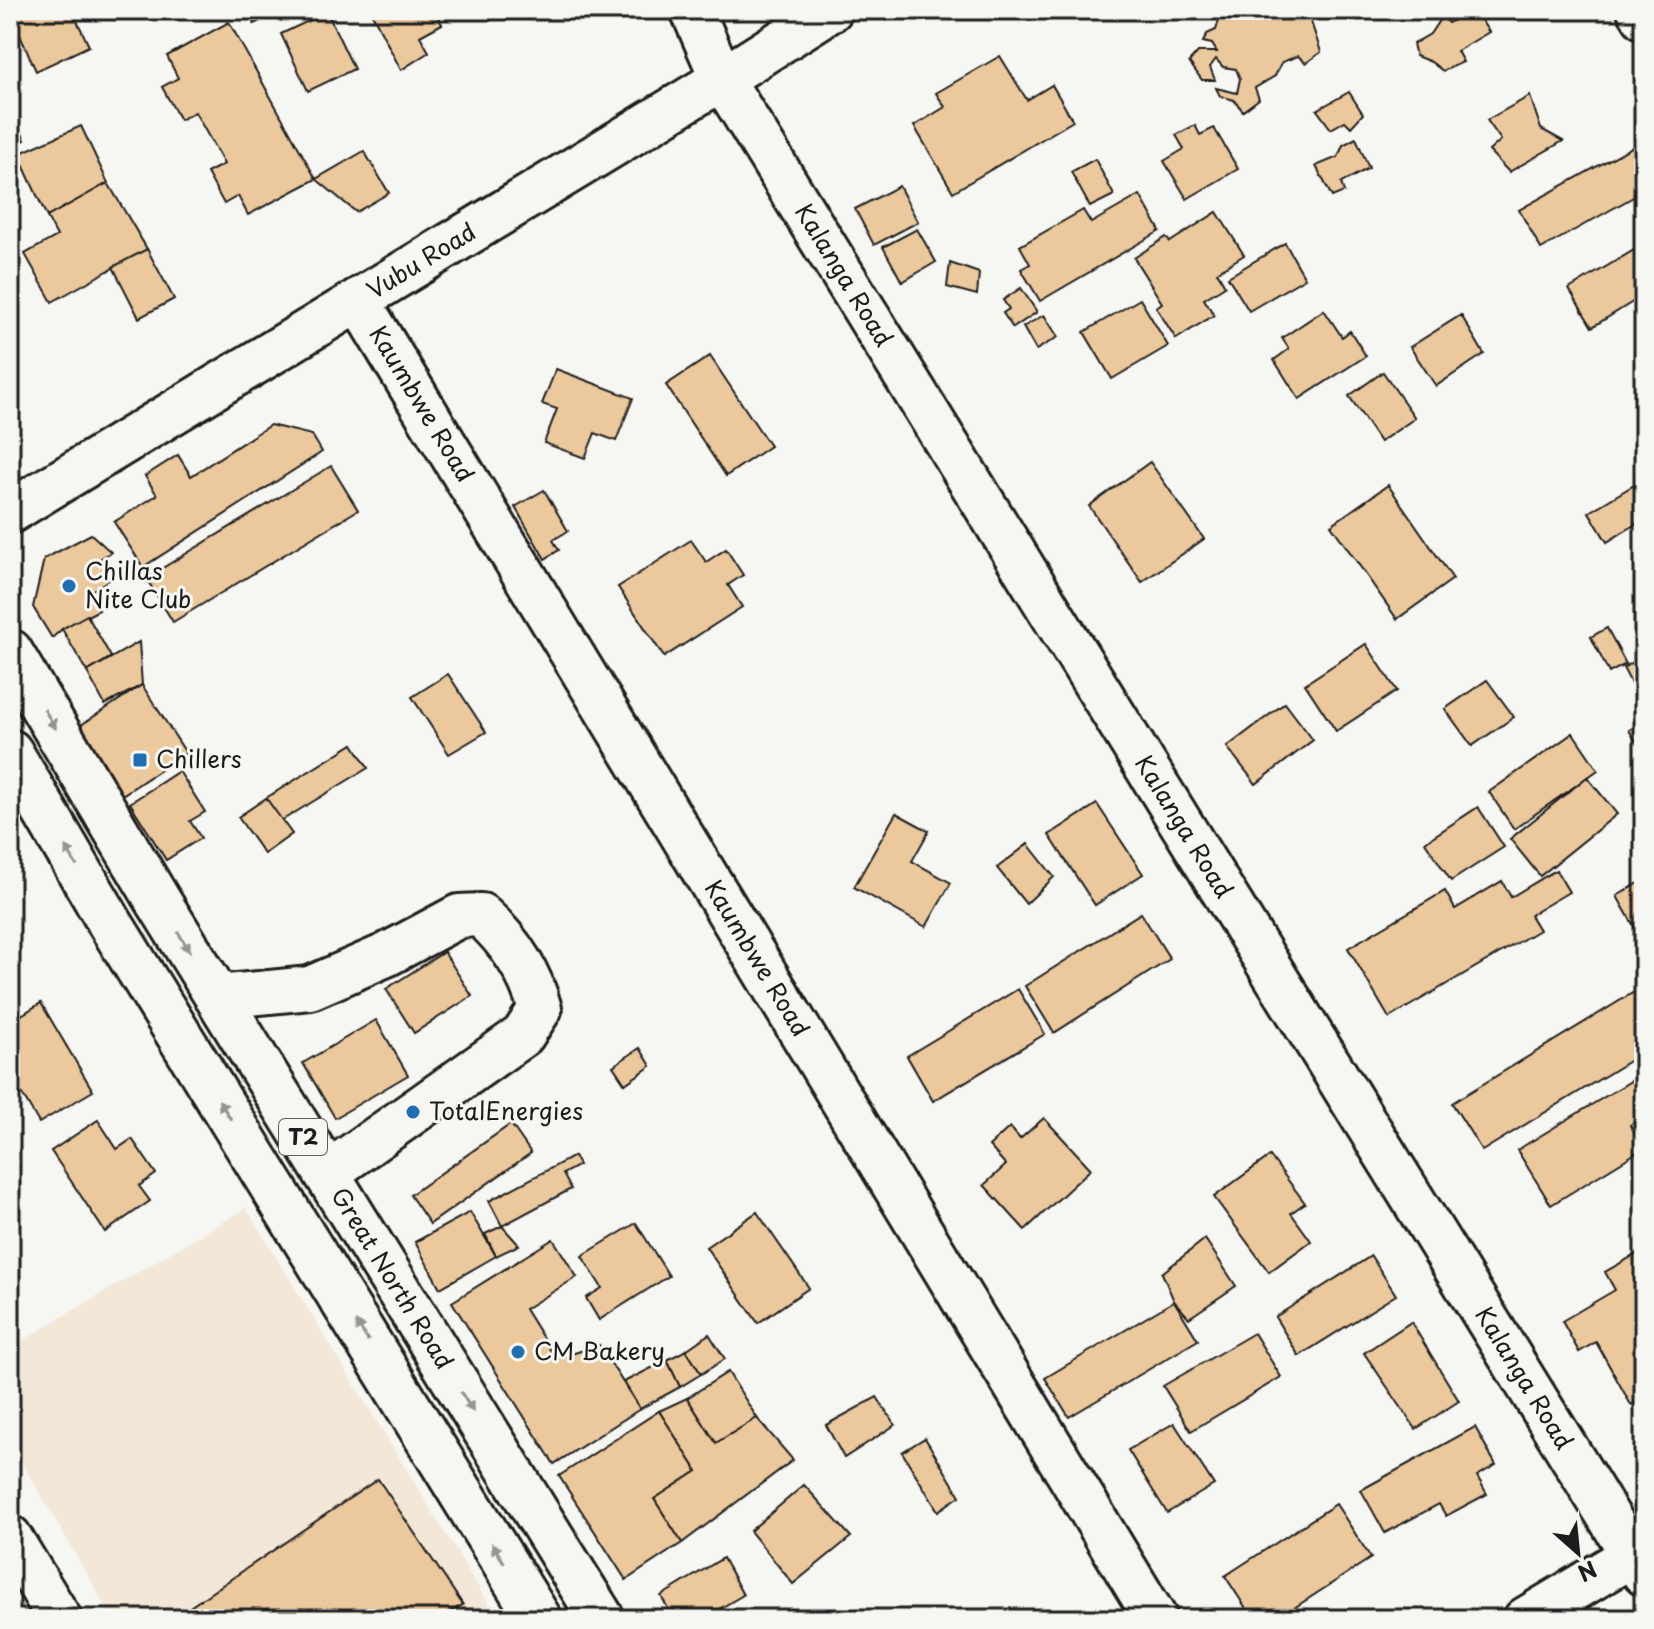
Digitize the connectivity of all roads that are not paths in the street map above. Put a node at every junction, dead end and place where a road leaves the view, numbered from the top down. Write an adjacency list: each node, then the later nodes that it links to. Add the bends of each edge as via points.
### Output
1 (692, 10): 5 (street, Kalanga Road)
2 (831, 10): 5 (street, Vubu Road)
3 (1639, 10): 4 (street)
4 (1644, 18)
5 (722, 79): 6 (street, Vubu Road); 13 (street, Kalanga Road)
6 (358, 300): 7 (street, Vubu Road); 17 (street, Kaumbwe Road)
7 (10, 512)
8 (10, 652): 10 (main road, Great North Road / T2, one-way to 10)
9 (10, 752): 15 (main road, T2, one-way to 9)
10 (217, 997): 11 (main road, Great North Road / T2); 11 (street, via 310,988 459,916 481,915 503,934 533,983 540,1009 523,1035)
11 (326, 1174): 16 (main road, Great North Road / T2, one-way to 16)
12 (10, 1537): 14 (street)
13 (1640, 1559): 18 (street)
14 (60, 1619)
15 (539, 1619)
16 (602, 1619)
17 (1156, 1619)
18 (1525, 1619)

